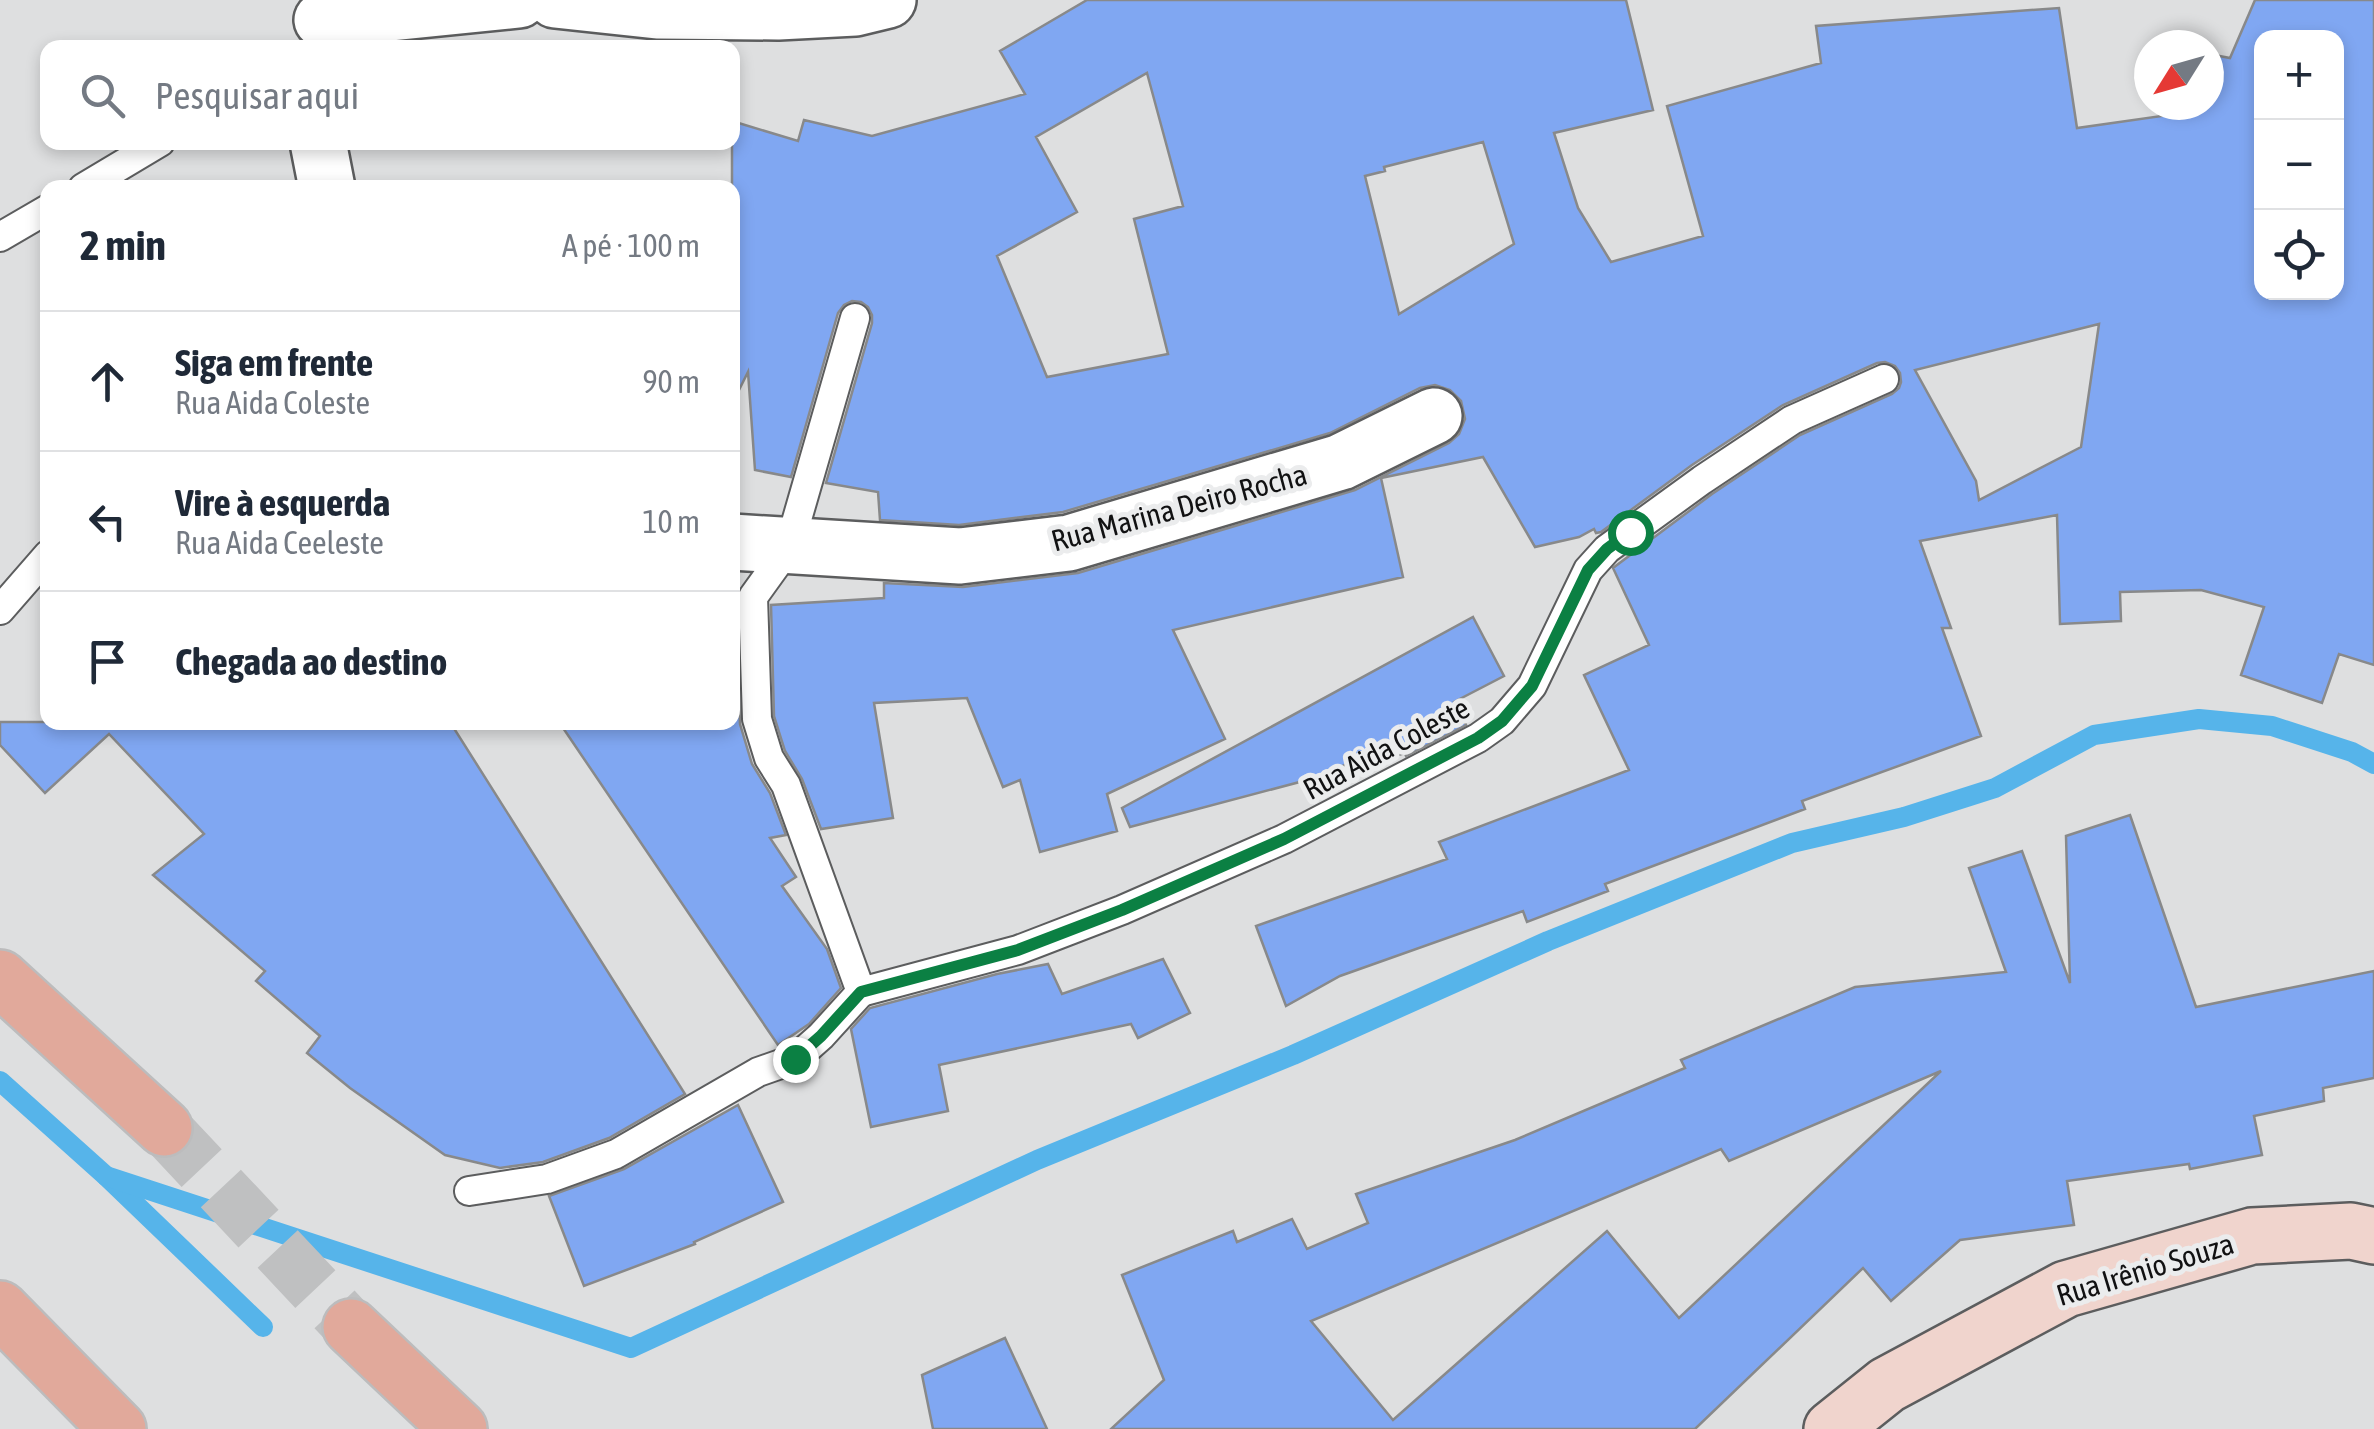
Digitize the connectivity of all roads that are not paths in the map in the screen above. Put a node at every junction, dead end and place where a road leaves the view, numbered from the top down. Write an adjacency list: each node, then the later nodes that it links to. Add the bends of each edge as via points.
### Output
1 (519, 0): 4 (street)
2 (556, 0): 3 (street, via 778,12)
3 (888, 0)
4 (316, 22)
5 (147, 150): 7 (lane)
6 (320, 150): 8 (street)
7 (96, 180)
8 (325, 180)
9 (40, 213): 10 (lane)
10 (0, 237)
11 (855, 318): 15 (lane)
12 (1884, 379): 19 (lane, Rua Aida Coleste, via 1792,420 1607,549 1588,570 1532,686 1478,738 1284,839 1122,910 1018,950)
13 (1434, 416): 15 (street, Rua Marina Deiro Rocha, via 1341,462 1069,542 960,556)
14 (740, 543): 15 (street, Rua Marina Deiro Rocha)
15 (789, 546): 19 (lane, via 752,597 757,719)
16 (40, 564): 17 (lane)
17 (0, 610)
18 (0, 978): 20 (main road)
19 (861, 992): 21 (lane, via 795,1059 758,1072 616,1154 547,1179)
20 (164, 1128)
21 (469, 1191)
22 (2374, 1236): 27 (street, Rua Irênio Souza, via 2252,1236 2066,1288 1887,1385)
23 (2, 1315): 25 (main road)
24 (352, 1326): 26 (main road)
25 (118, 1429)
26 (459, 1429)
27 (1832, 1429)

